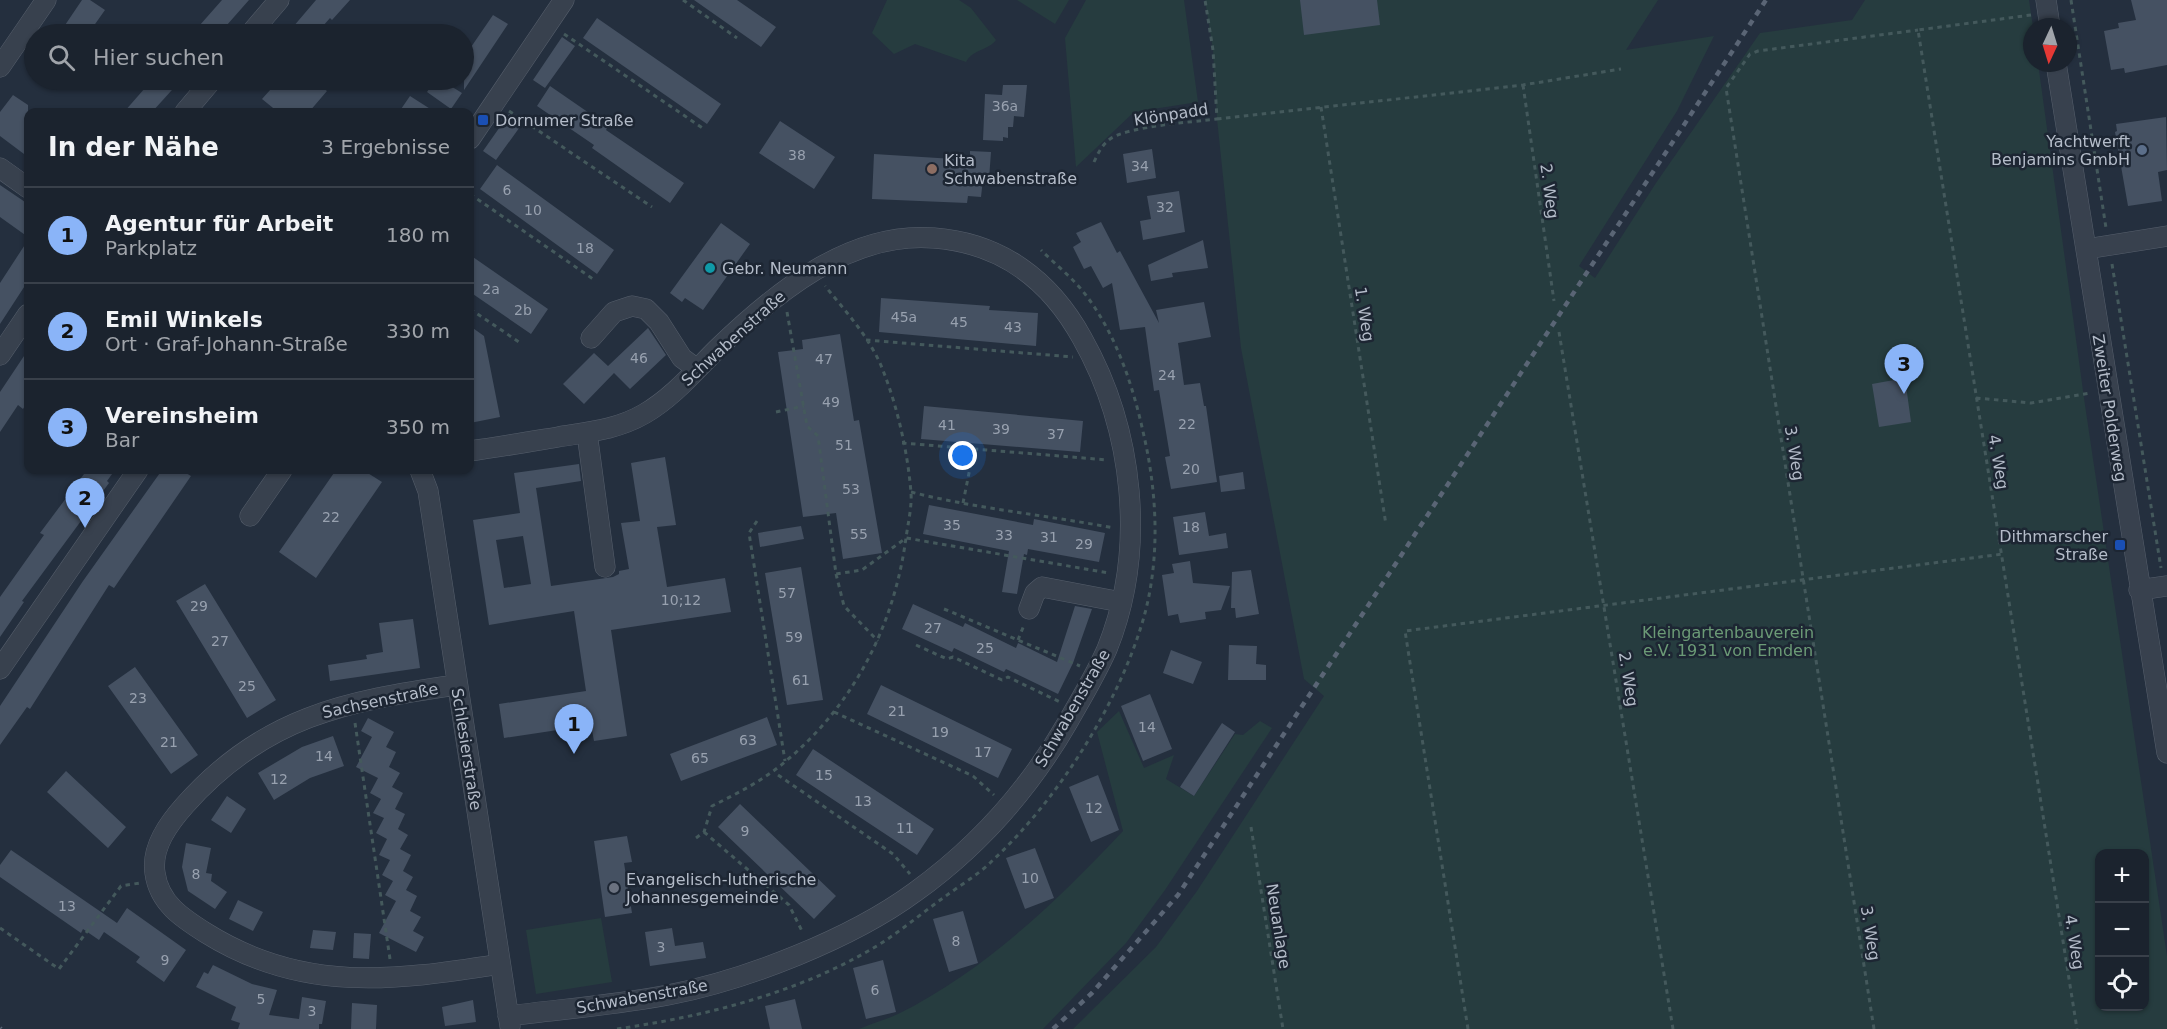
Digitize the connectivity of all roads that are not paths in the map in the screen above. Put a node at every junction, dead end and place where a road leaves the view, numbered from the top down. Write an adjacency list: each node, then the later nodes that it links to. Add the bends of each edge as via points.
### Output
1 (46, 0): 4 (street)
2 (279, 0): 5 (street)
3 (564, 0): 11 (street)
4 (30, 24)
5 (259, 24)
6 (24, 32): 7 (street)
7 (0, 67)
8 (2057, 72): 15 (street, Zweiter Polderweg)
9 (204, 90): 10 (street)
10 (188, 108)
11 (474, 133)
12 (0, 168): 13 (street)
13 (24, 185)
14 (2167, 236): 15 (street)
15 (2086, 249): 28 (street, Zweiter Polderweg)
16 (24, 320): 18 (street)
17 (591, 338): 19 (street, via 614,312 632,306 646,309 682,358)
18 (0, 356)
19 (697, 369): 20 (street, Schwabenstraße, via 642,415 612,428); 29 (street, Schwabenstraße, via 783,292 858,250 890,240 933,238 985,248 1015,262 1043,283 1066,310 1110,398 1125,461 1130,532)
20 (586, 433): 21 (street, Schwabenstraße); 26 (street)
21 (474, 451)
22 (135, 474): 31 (street)
23 (279, 474): 25 (street)
24 (422, 474): 32 (street, Schlesierstraße, via 428,491)
25 (250, 516)
26 (605, 567)
27 (2166, 586): 28 (street)
28 (2139, 590): 33 (street, Zweiter Polderweg)
29 (1121, 602): 30 (street, via 1042,587); 35 (street, Schwabenstraße, via 1095,673 1041,765 974,844 921,887 888,909 810,948 714,984)
30 (1029, 609)
31 (0, 669)
32 (456, 685): 34 (street, Schlesierstraße); 34 (street, Sachsenstraße, via 352,704 303,718 256,743 210,779 180,810 163,835 154,863 165,901 178,915 212,937 289,969 322,976 393,979)
33 (2167, 753)
34 (500, 963): 35 (street, Schlesierstraße)
35 (509, 1022)

